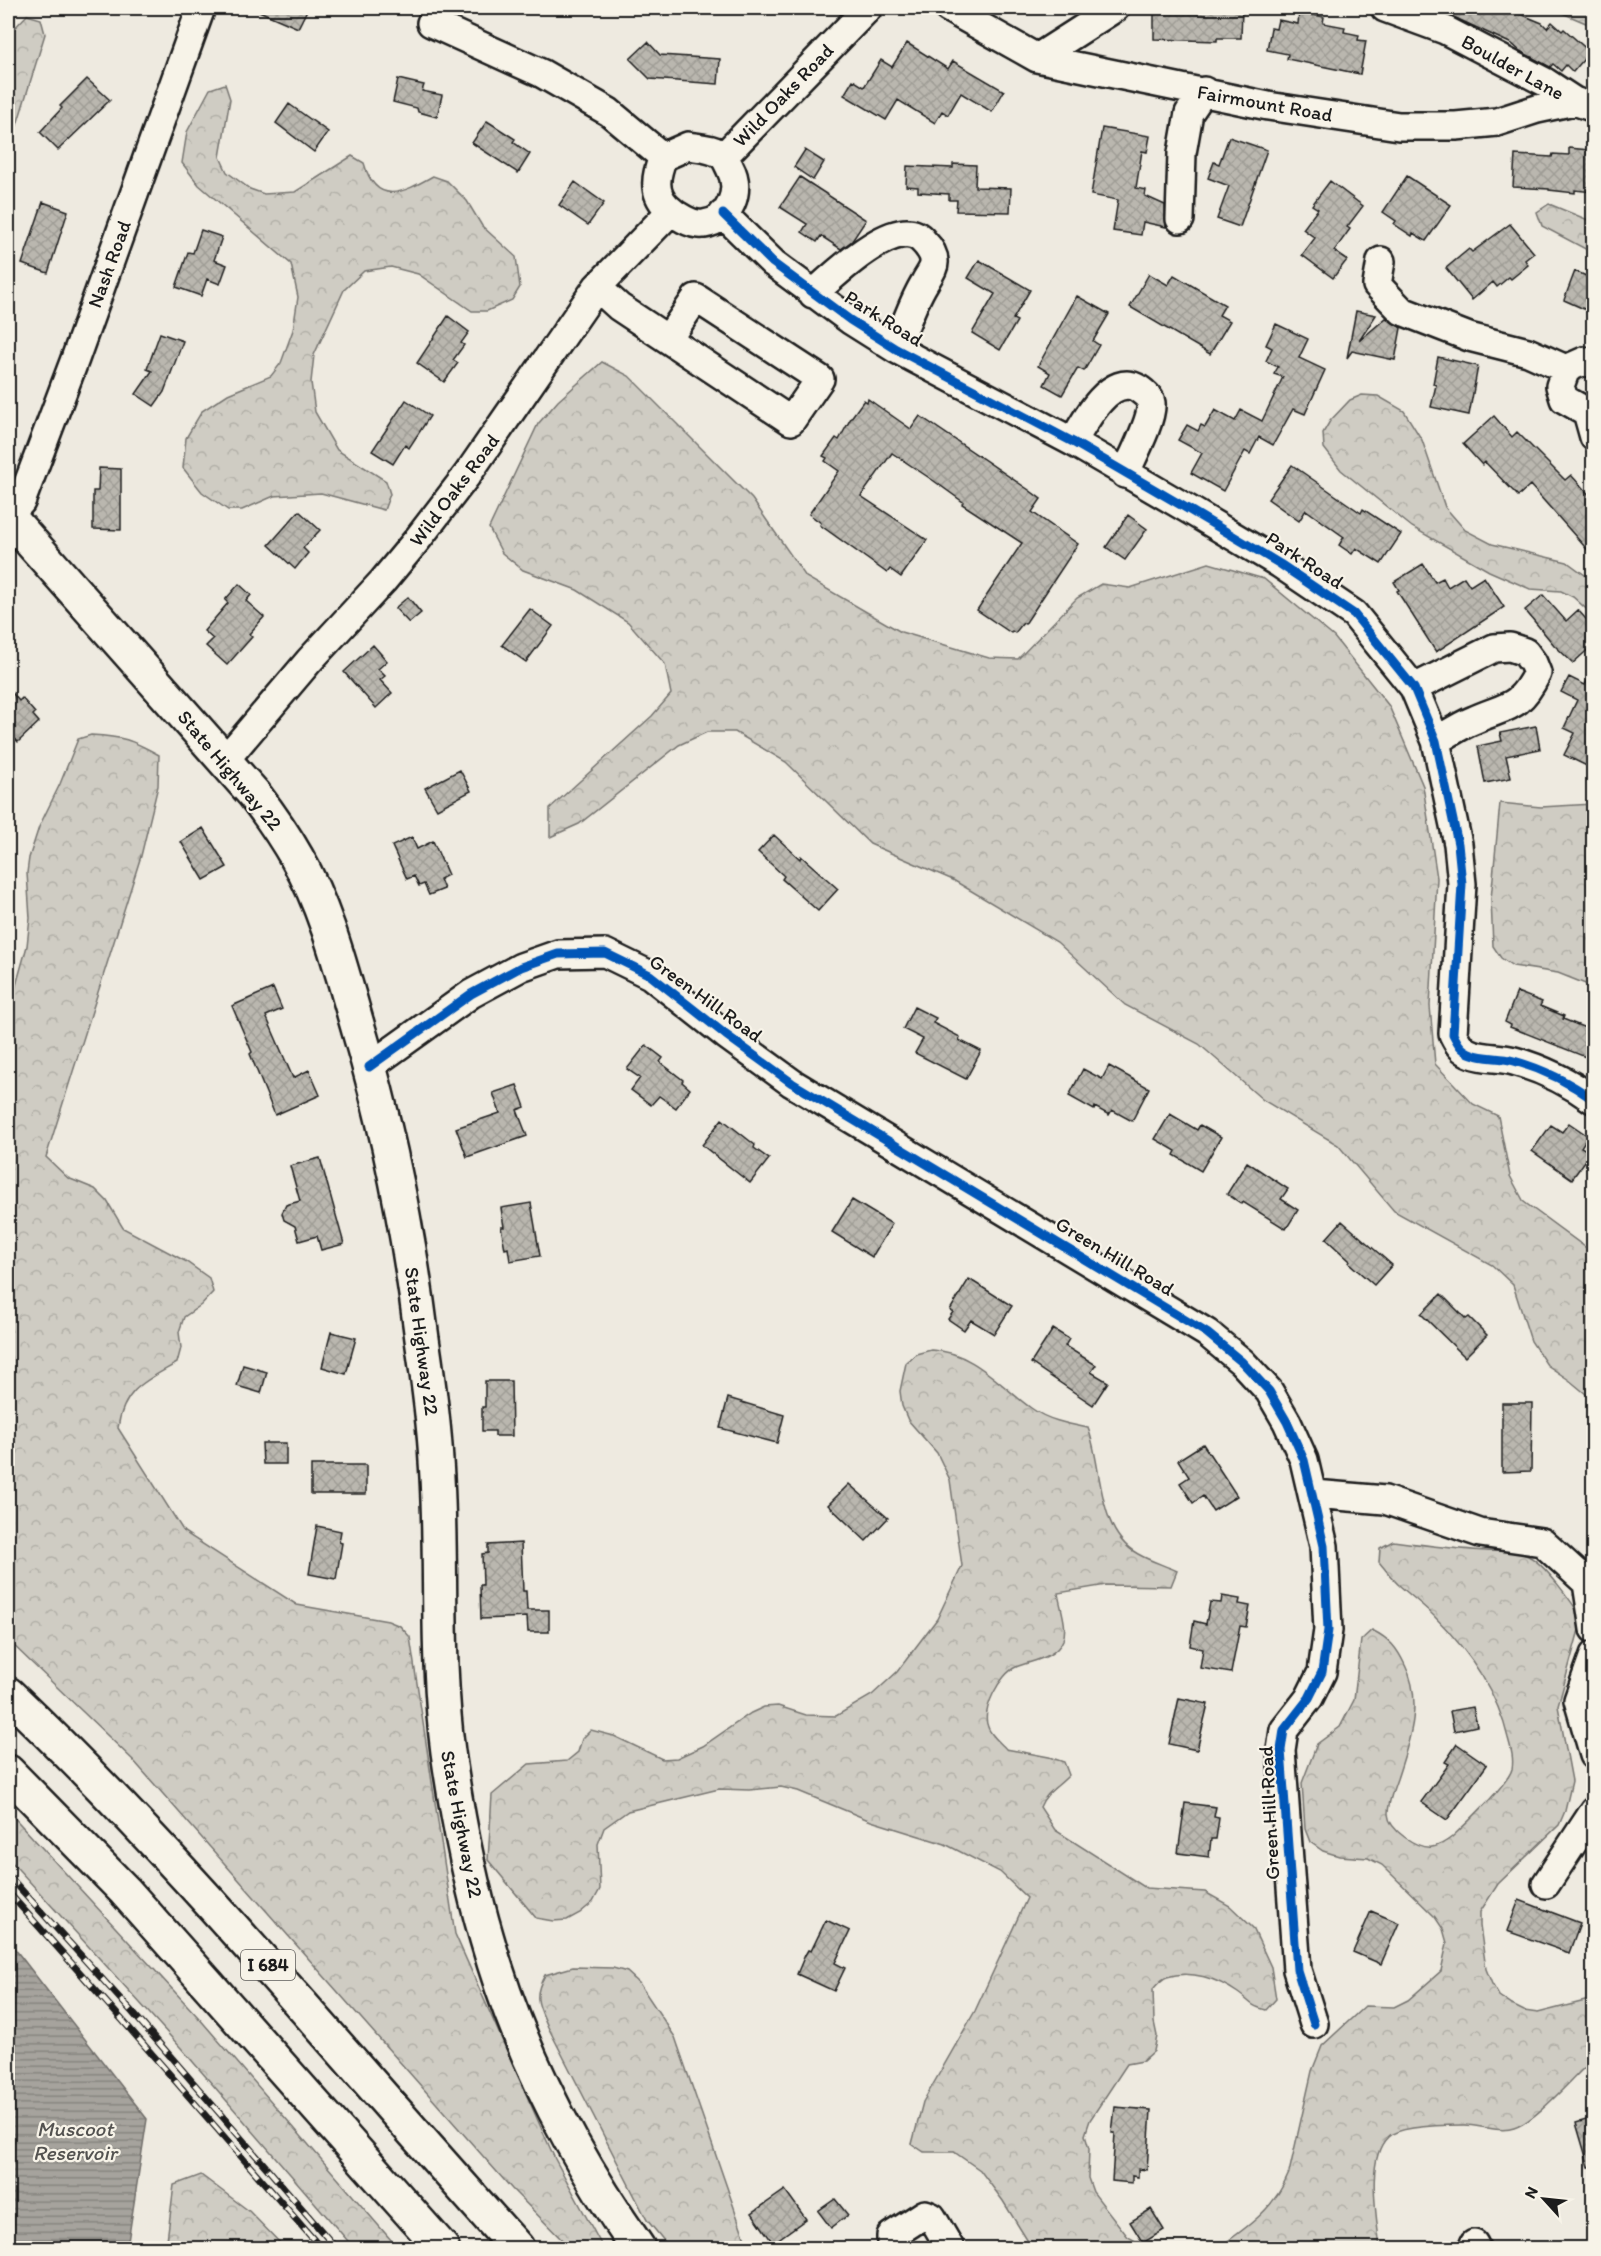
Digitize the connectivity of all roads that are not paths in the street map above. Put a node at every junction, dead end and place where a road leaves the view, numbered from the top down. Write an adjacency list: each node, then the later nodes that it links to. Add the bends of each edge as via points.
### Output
1 (201, 8): 25 (street, Nash Road, via 21,502)
2 (868, 8): 10 (street, Wild Oaks Road)
3 (948, 8): 7 (street, Fairmount Road)
4 (1115, 8): 7 (street)
5 (1385, 8): 9 (street, Boulder Lane, via 1445,30)
6 (431, 23): 11 (street, via 542,73 609,112)
7 (1037, 58): 8 (street, Fairmount Road)
8 (1204, 91): 9 (street, Fairmount Road, via 1268,106 1399,126 1497,122 1537,109); 14 (street, via 1189,113 1182,153)
9 (1584, 104)
10 (724, 156): 11 (street, Wild Oaks Road, via 711,149 688,147); 13 (street, Wild Oaks Road, via 735,187 733,203)
11 (663, 157): 12 (street, via 656,186 660,200)
12 (671, 211): 13 (street, via 702,225); 16 (street, Wild Oaks Road)
13 (723, 214): 17 (street, Park Road, via 772,263)
14 (1180, 219)
15 (1381, 261): 21 (street, via 1377,285 1402,311 1469,337 1528,352)
16 (597, 287): 18 (street, via 619,307); 28 (street, Wild Oaks Road, via 417,540)
17 (813, 294): 19 (street, Park Road); 19 (street, via 861,252 889,237 919,236 930,248 934,261)
18 (668, 339): 18 (street, via 791,421 820,379 696,298)
19 (896, 349): 23 (street, Park Road)
20 (1593, 364): 21 (street, via 1584,361)
21 (1566, 369): 22 (street, via 1560,386 1564,399)
22 (1591, 420)
23 (1073, 442): 24 (street, Park Road); 24 (street, via 1092,409 1108,392 1136,387 1151,404)
24 (1125, 474): 26 (street, Park Road, via 1280,564 1354,614)
25 (8, 516): 28 (main road, State Highway 22)
26 (1414, 688): 27 (street, Park Road); 27 (street, via 1494,648 1526,652 1533,663 1537,673 1528,692 1509,707)
27 (1436, 741): 30 (street, Park Road, via 1458,844 1462,884 1453,1034 1459,1047 1472,1054 1512,1060 1547,1072)
28 (225, 760): 29 (main road, State Highway 22, via 277,824 314,894)
29 (369, 1067): 31 (street, Green Hill Road, via 471,994 521,967 558,954 605,953 650,975 792,1083 1207,1333 1269,1391 1304,1460); 42 (main road, State Highway 22, via 405,1224 428,1384 436,1460 445,1725 470,1877 487,1942 531,2059 589,2171)
30 (1593, 1100)
31 (1314, 1494): 32 (street, via 1385,1500 1480,1533 1542,1542 1587,1583); 39 (street, Green Hill Road, via 1324,1546 1328,1630 1322,1672 1310,1698 1284,1730 1281,1750 1297,1970)
32 (1593, 1629)
33 (1593, 1655): 35 (street, via 1578,1700)
34 (8, 1694): 41 (main road, I 684, via 167,1855 270,1967)
35 (1593, 1755)
36 (8, 1772): 40 (main road, I 684, via 125,1891)
37 (1593, 1811): 38 (street)
38 (1546, 1884)
39 (1314, 2024)
40 (442, 2248)
41 (517, 2248)
42 (638, 2248)
43 (891, 2248): 44 (street, via 891,2236 925,2214 932,2217)
44 (950, 2248)

